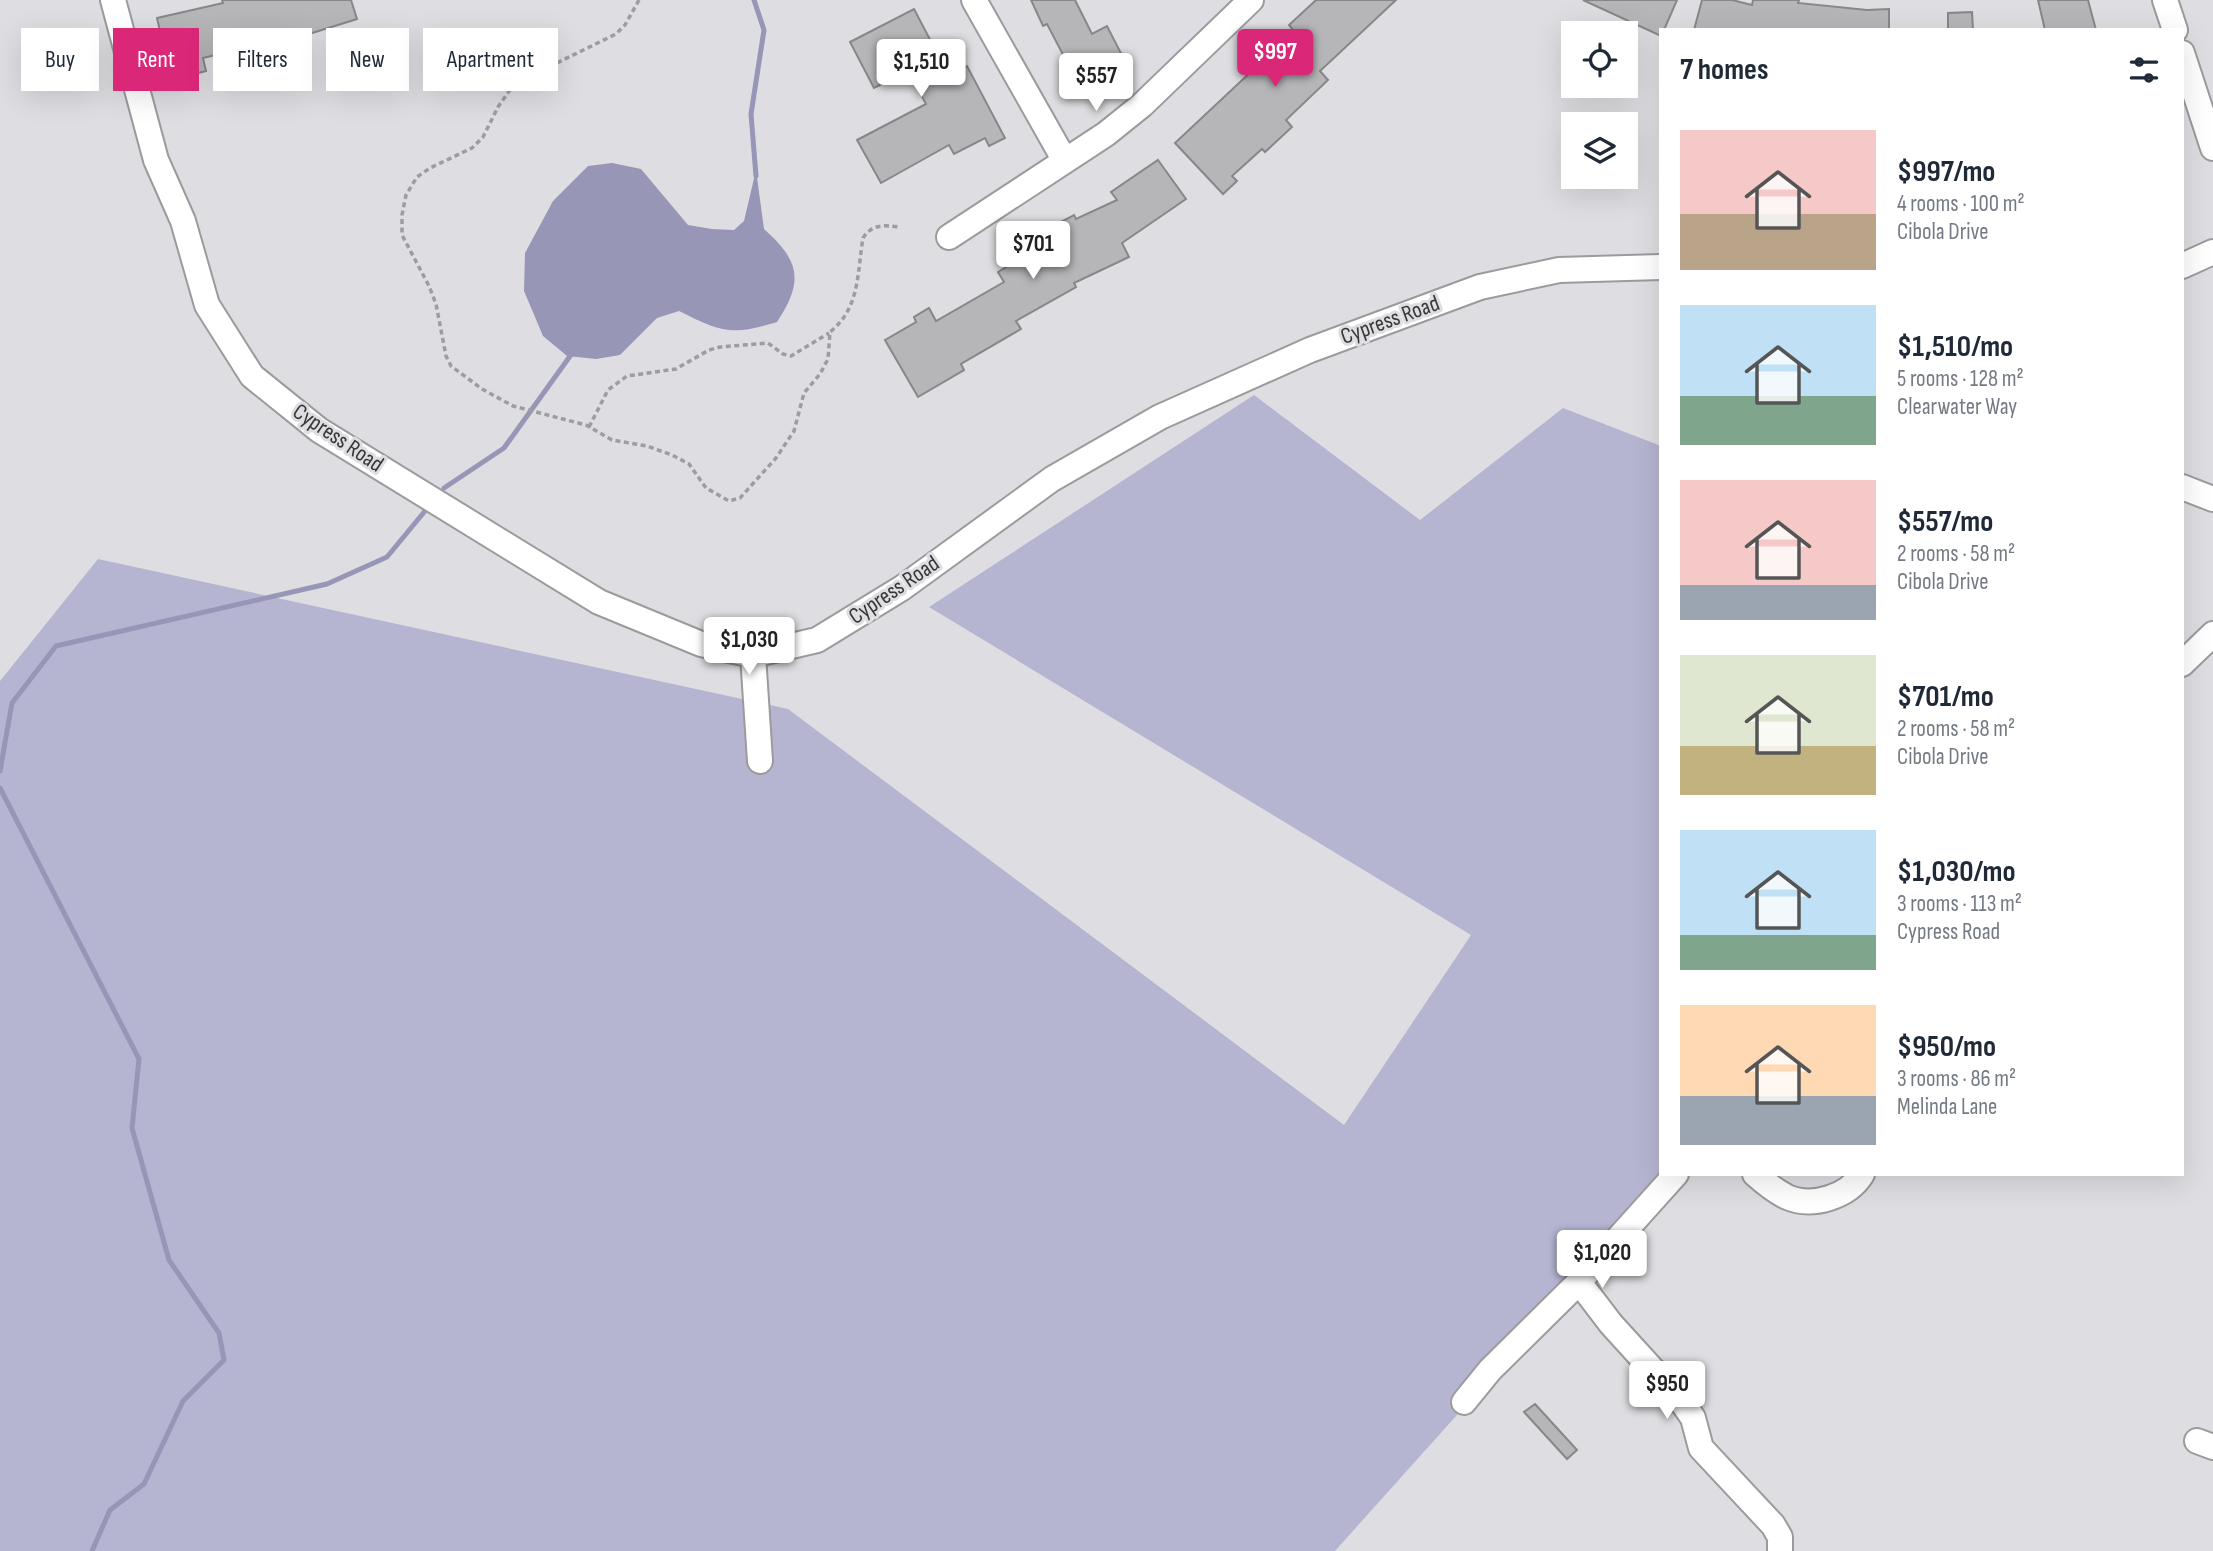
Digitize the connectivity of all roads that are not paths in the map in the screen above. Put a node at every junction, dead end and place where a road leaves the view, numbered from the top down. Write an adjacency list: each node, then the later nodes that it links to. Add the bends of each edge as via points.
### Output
1 (113, 0): 16 (street, Cypress Road, via 156,160 183,221 207,305 252,376 319,430 599,602 701,644)
2 (974, 0): 8 (street)
3 (1251, 0): 8 (street, via 1142,105)
4 (2165, 0): 5 (street)
5 (2174, 28)
6 (2184, 59): 7 (street)
7 (2213, 148)
8 (1065, 161): 9 (street)
9 (949, 237)
10 (2213, 252): 11 (street)
11 (2184, 265)
12 (1659, 267): 16 (street, Cypress Road, via 1559,270 1480,287 1310,349 1160,417 1052,479 902,588 817,640)
13 (2184, 488): 14 (street)
14 (2213, 499)
15 (2213, 634): 17 (street)
16 (754, 655): 18 (street)
17 (2184, 662)
18 (760, 761)
19 (1674, 1176): 22 (street)
20 (1758, 1176): 21 (street, via 1789,1198 1808,1201 1831,1199)
21 (1860, 1176)
22 (1579, 1282): 23 (street); 24 (street, via 1682,1402 1693,1418 1700,1448 1773,1525 1780,1537)
23 (1464, 1402)
24 (1780, 1551)

